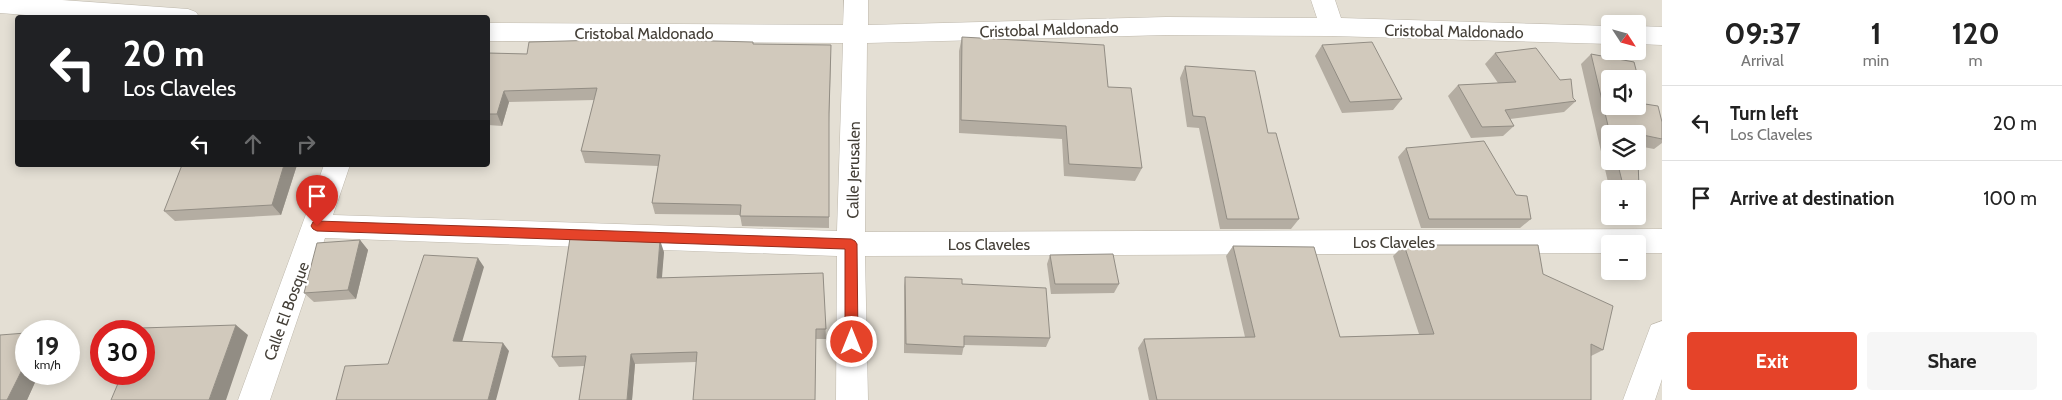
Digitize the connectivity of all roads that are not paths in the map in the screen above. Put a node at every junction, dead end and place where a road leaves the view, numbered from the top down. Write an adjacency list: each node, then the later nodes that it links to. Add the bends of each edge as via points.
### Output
1 (856, 0): 7 (street, Calle Jerusalen)
2 (1323, 0): 5 (street)
3 (0, 4): 4 (street)
4 (148, 15)
5 (1332, 27): 7 (street, Cristobal Maldonado, via 1166,26); 8 (street, Cristobal Maldonado)
6 (490, 32): 7 (street, Cristobal Maldonado)
7 (856, 34): 14 (street, Calle Jerusalen)
8 (1601, 35)
9 (1646, 35): 10 (street)
10 (1662, 36)
11 (336, 167): 12 (street, Calle El Bosque)
12 (317, 226): 14 (street, Los Claveles); 16 (street, Calle El Bosque)
13 (1662, 241): 14 (street, Los Claveles)
14 (851, 244): 17 (street, Calle Jerusalen)
15 (1662, 335): 18 (street)
16 (254, 400)
17 (852, 400)
18 (1639, 400)

